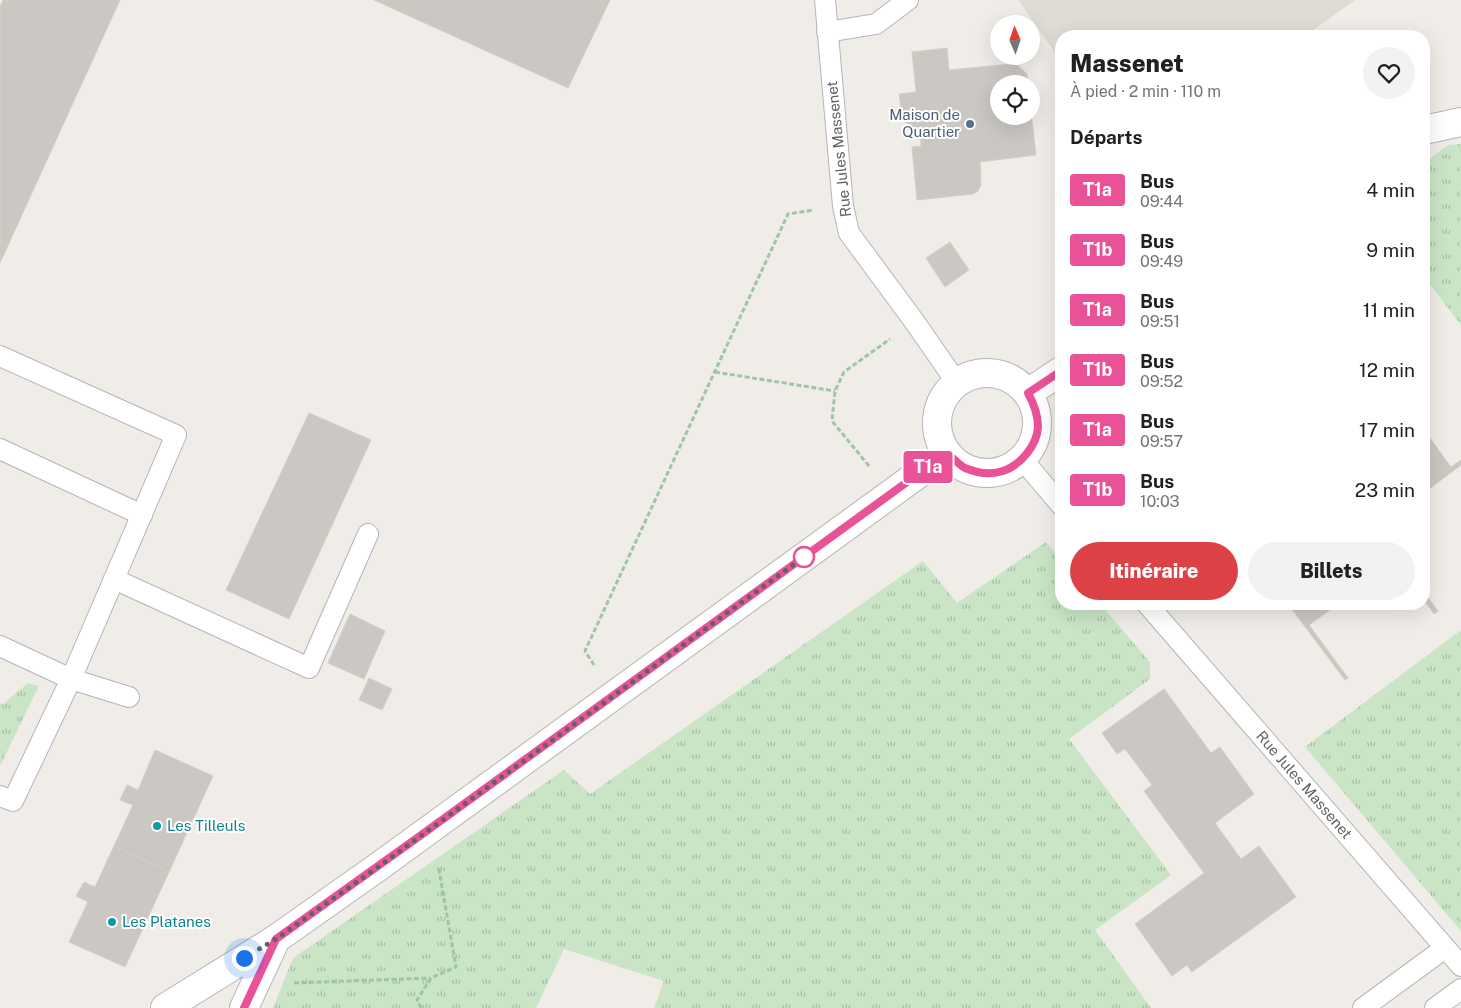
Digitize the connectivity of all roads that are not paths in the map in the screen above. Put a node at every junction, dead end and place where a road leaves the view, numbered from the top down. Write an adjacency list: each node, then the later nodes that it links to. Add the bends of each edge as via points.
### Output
1 (824, 0): 3 (lane, Rue Jules Massenet)
2 (908, 0): 3 (lane, via 876,24)
3 (827, 32): 8 (lane, Rue Jules Massenet, via 843,206 849,233)
4 (1461, 122): 5 (street)
5 (1430, 129)
6 (0, 356): 14 (lane, via 176,435)
7 (1055, 375): 9 (street)
8 (957, 383): 9 (street, via 975,374 995,373 1013,380); 11 (street, via 944,398 937,416 938,435)
9 (1028, 393): 12 (street, via 1036,410 1038,428 1033,445)
10 (0, 450): 14 (lane)
11 (947, 453): 12 (street, via 963,467 983,473 1004,471); 22 (street)
12 (1022, 459): 13 (lane)
13 (1055, 498)
14 (142, 515): 16 (lane)
15 (368, 534): 16 (lane, via 309,668)
16 (114, 579): 19 (lane)
17 (1152, 610): 23 (lane, Rue Jules Massenet)
18 (0, 646): 19 (lane)
19 (71, 679): 20 (lane); 21 (lane, via 13,802)
20 (129, 697)
21 (0, 796)
22 (276, 939): 26 (street); 27 (street)
23 (1445, 948): 24 (lane, Rue Jules Massenet); 28 (lane)
24 (1461, 966)
25 (1461, 989): 29 (lane)
26 (165, 1008)
27 (244, 1008)
28 (1363, 1008)
29 (1436, 1008)

